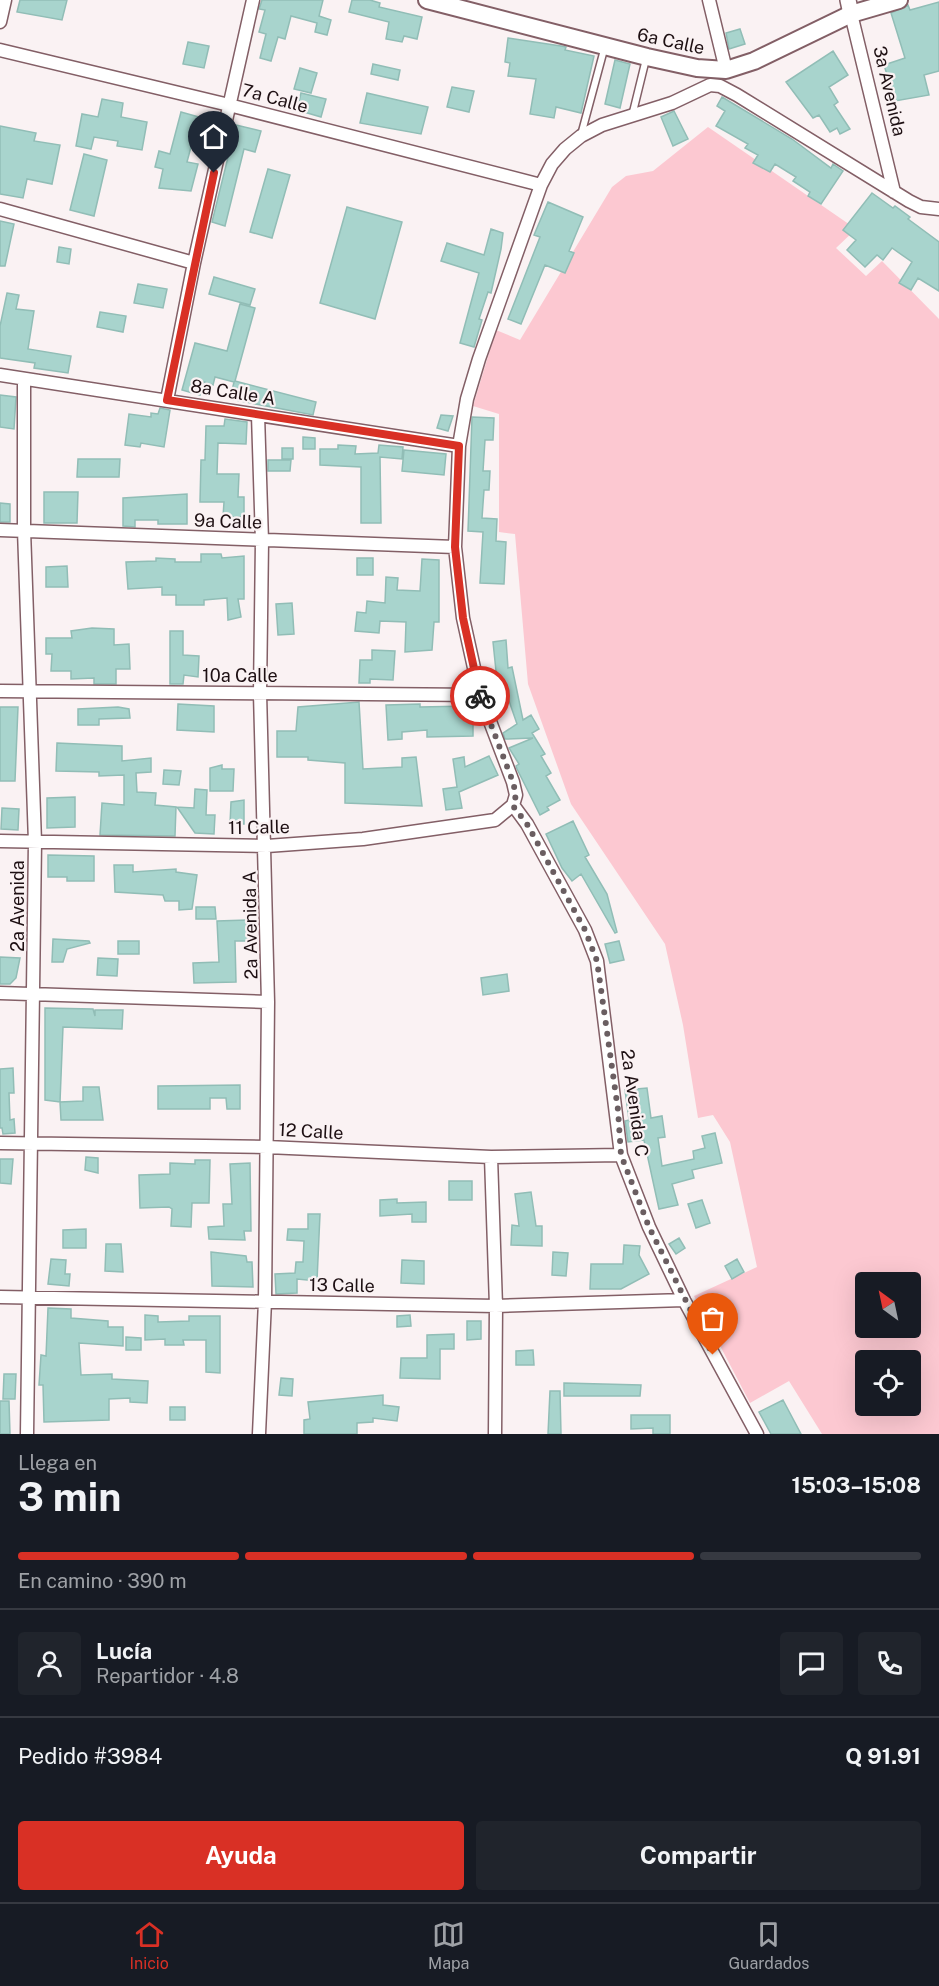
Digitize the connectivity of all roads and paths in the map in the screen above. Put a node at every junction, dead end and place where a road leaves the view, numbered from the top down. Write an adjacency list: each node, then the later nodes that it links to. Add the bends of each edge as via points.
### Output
1 (5, 0): 7 (street)
2 (253, 0): 12 (street)
3 (427, 0): 8 (main road, 6a Calle)
4 (709, 0): 11 (street)
5 (898, 0): 6 (main road, 6a Calle)
6 (850, 7): 11 (main road, 6a Calle, via 754,61); 16 (street, 3a Avenida)
7 (0, 22)
8 (605, 46): 10 (main road, 6a Calle); 14 (lane)
9 (0, 50): 12 (street, 7a Calle)
10 (647, 57): 11 (main road, 6a Calle); 13 (lane)
11 (726, 70)
12 (229, 105): 15 (street, 7a Calle); 19 (street)
13 (632, 117): 14 (street); 16 (street, via 706,86 720,86)
14 (581, 135): 15 (street, via 552,164)
15 (541, 185): 24 (street, via 479,359)
16 (894, 192): 18 (street, via 921,207)
17 (0, 209): 19 (street)
18 (938, 210)
19 (194, 263): 22 (street)
20 (0, 375): 21 (street, 8a Calle A)
21 (24, 379): 22 (street, 8a Calle A); 26 (street, 2a Avenida)
22 (167, 400): 23 (street, 8a Calle A)
23 (258, 415): 24 (street, 8a Calle A); 27 (street, 2a Avenida A)
24 (459, 446): 28 (street)
25 (0, 530): 26 (street, 9a Calle)
26 (24, 530): 27 (street, 9a Calle); 30 (street, 2a Avenida)
27 (262, 541): 28 (street, 9a Calle); 31 (street, 2a Avenida A)
28 (455, 547): 32 (street, via 463,618)
29 (0, 692): 30 (street, 10a Calle)
30 (32, 693): 31 (street, 10a Calle); 35 (street, 2a Avenida)
31 (261, 693): 32 (street, 10a Calle); 36 (street, 2a Avenida A)
32 (480, 695): 33 (street, via 513,782)
33 (513, 806): 36 (street, 11 Calle, via 495,820 469,825 363,840); 43 (street, 2a Avenida C, via 527,824 585,930 597,961)
34 (0, 841): 35 (street, 11 Calle)
35 (35, 842): 36 (street, 11 Calle); 38 (street, 2a Avenida)
36 (267, 846): 39 (street, 2a Avenida A)
37 (0, 993): 38 (street)
38 (35, 993): 39 (street); 41 (street, 2a Avenida)
39 (268, 1002): 42 (street, 2a Avenida A)
40 (0, 1143): 41 (street, 12 Calle)
41 (32, 1143): 42 (street, 12 Calle); 46 (street, 2a Avenida)
42 (267, 1147): 44 (street, 12 Calle); 48 (street, 2a Avenida A)
43 (621, 1155): 44 (street, 12 Calle); 47 (street, 2a Avenida C, via 649,1227)
44 (491, 1157): 49 (street)
45 (0, 1297): 46 (street, 13 Calle)
46 (28, 1297): 48 (street, 13 Calle); 50 (street, 2a Avenida)
47 (684, 1300): 49 (street, 13 Calle); 53 (street, 2a Avenida C)
48 (265, 1301): 49 (street, 13 Calle); 51 (street, 2a Avenida A)
49 (496, 1306): 52 (street)
50 (27, 1434)
51 (259, 1434)
52 (495, 1434)
53 (757, 1434)

